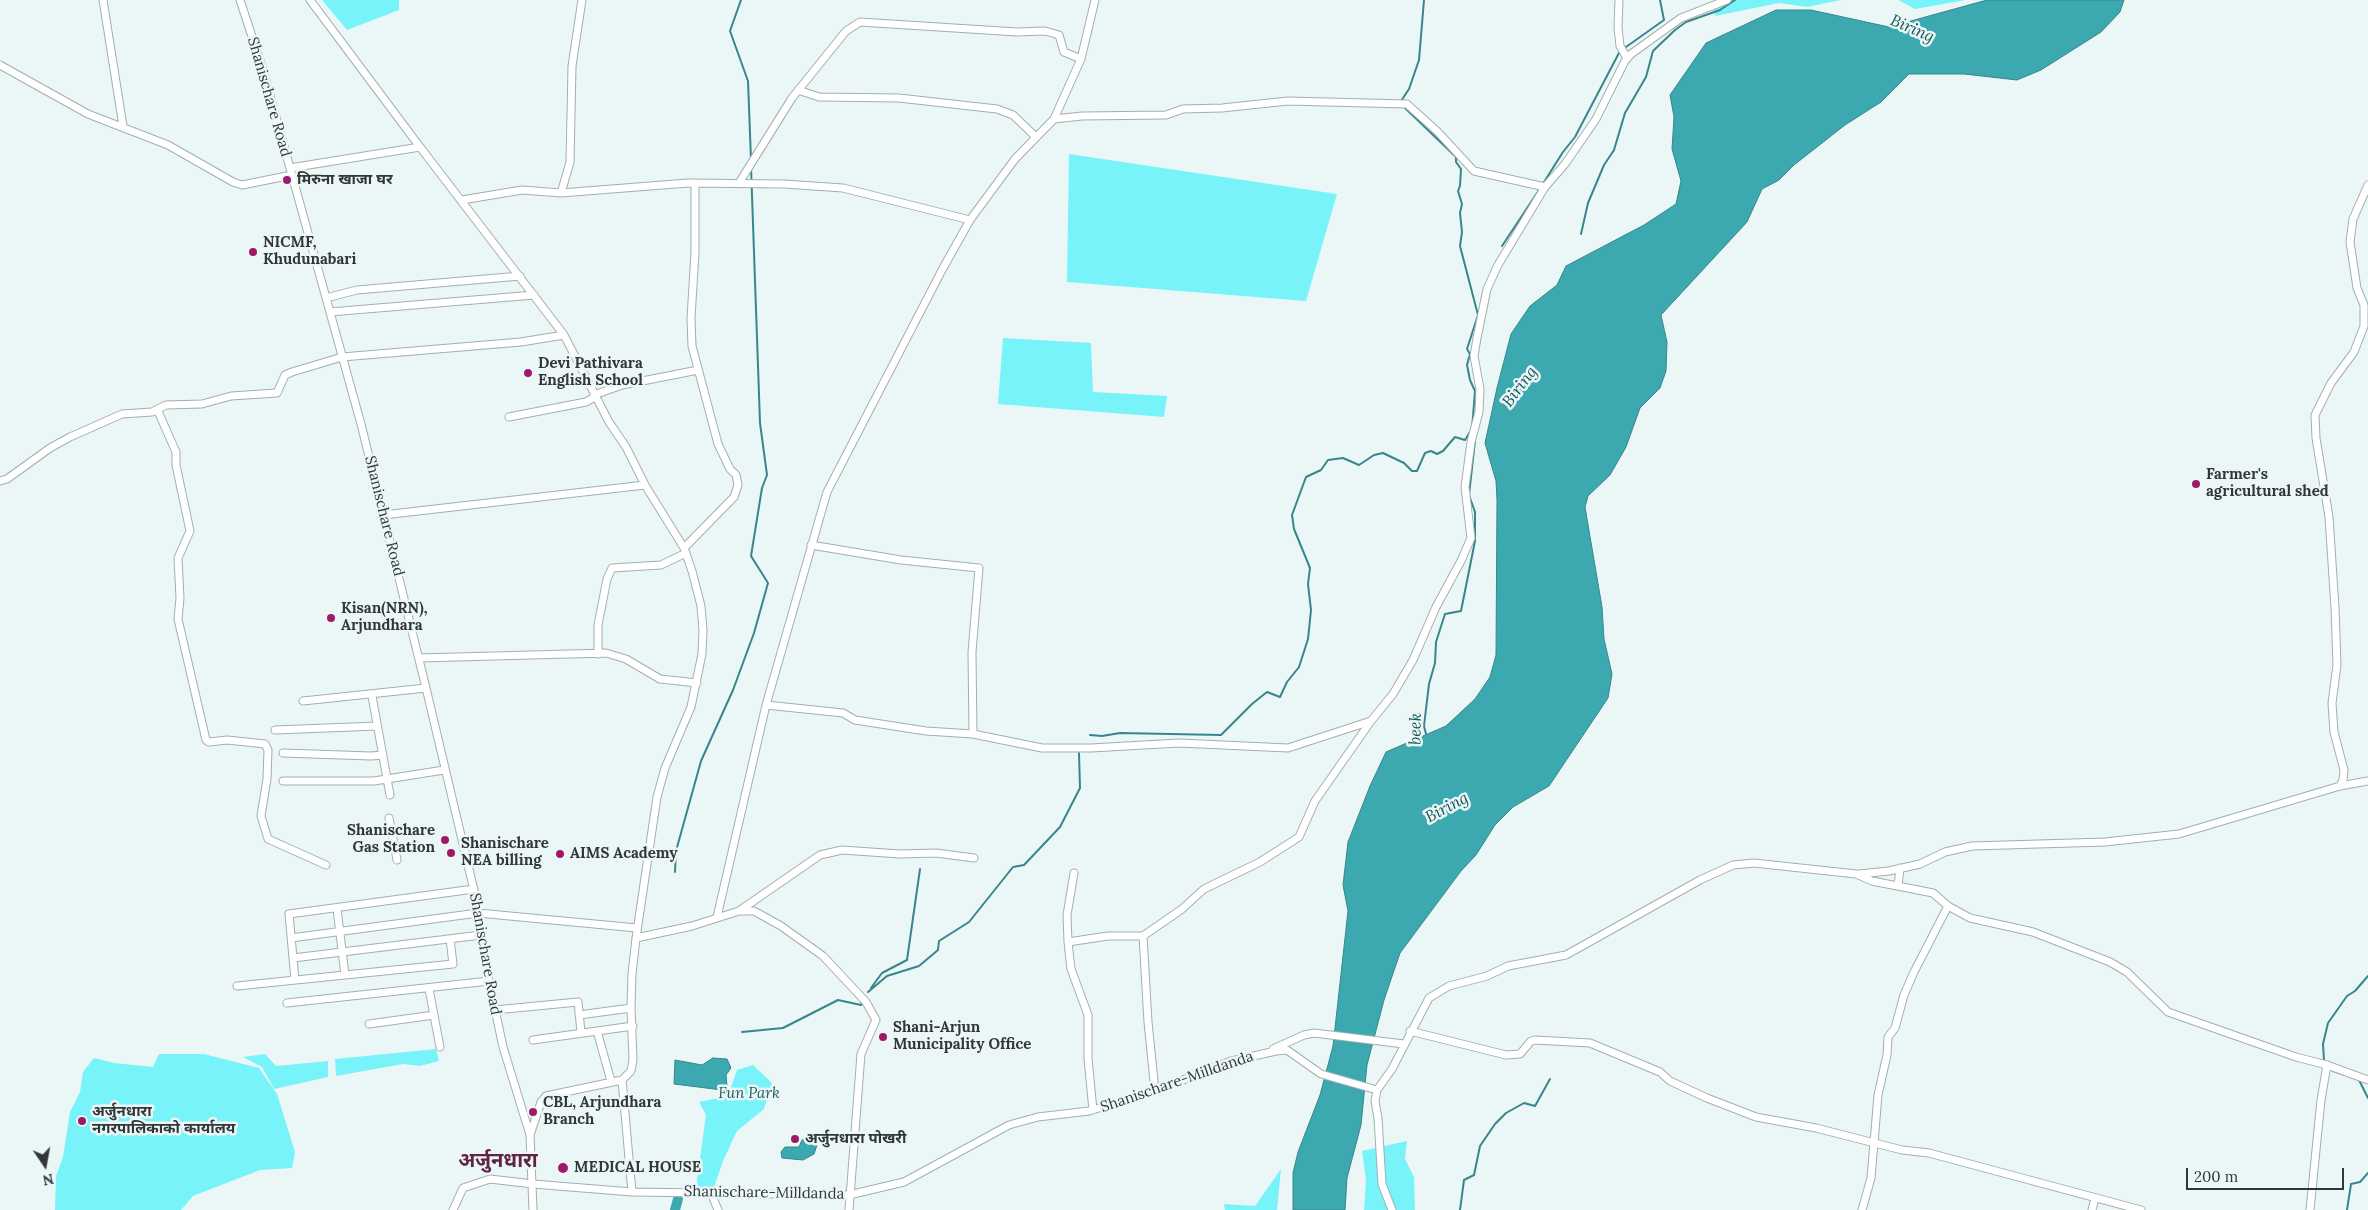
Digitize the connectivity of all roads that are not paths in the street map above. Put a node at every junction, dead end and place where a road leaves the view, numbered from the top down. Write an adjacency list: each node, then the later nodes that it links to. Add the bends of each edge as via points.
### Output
1 (103, 0): 13 (street)
2 (240, 0): 16 (street, Shanischare Road)
3 (310, 0): 15 (street)
4 (582, 0): 21 (street, via 572,66 570,162)
5 (1095, 0): 9 (street)
6 (1619, 0): 8 (street, via 1620,46)
7 (1727, 0): 8 (street, via 1681,18)
8 (1627, 58): 20 (street, via 1596,119)
9 (1081, 59): 11 (street, via 1064,52 1059,35 1045,31 860,22 846,31); 12 (street)
10 (0, 65): 13 (street, via 88,114)
11 (798, 90): 14 (street, via 819,97 899,98 997,109 1013,116); 17 (street)
12 (1054, 118): 14 (street); 20 (street, via 1166,115 1184,109 1288,101 1407,104 1474,171)
13 (123, 126): 16 (street, via 168,145 233,182 242,184)
14 (1036, 137): 23 (street, via 1015,159)
15 (420, 147): 16 (street); 22 (street)
16 (291, 172): 26 (street, Shanischare Road)
17 (739, 183): 18 (street); 23 (street, via 843,188)
18 (695, 185): 21 (street); 30 (street, via 691,318 692,346)
19 (2368, 185): 56 (street, via 2354,219 2350,242 2364,304 2364,326 2354,352 2331,382 2315,415 2329,517 2337,665 2332,703 2334,732 2344,770)
20 (1545, 187): 46 (street, via 1487,289 1474,356 1480,389 1479,412 1465,487 1471,538 1413,660 1393,694)
21 (561, 193): 22 (street, via 522,190)
22 (462, 200): 24 (street)
23 (970, 220): 37 (street, via 827,492)
24 (520, 276): 25 (street); 26 (street, via 358,290)
25 (534, 295): 27 (street); 28 (street)
26 (326, 298): 27 (street, Shanischare Road)
27 (330, 312): 29 (street, Shanischare Road)
28 (564, 335): 29 (street, via 521,342); 31 (street)
29 (342, 357): 32 (street, via 285,375 277,393 231,396 202,404 166,405); 36 (street, Shanischare Road)
30 (698, 370): 31 (street, via 622,385); 38 (street, via 718,444 736,475 738,485 734,497)
31 (595, 396): 33 (street, via 586,402); 35 (street)
32 (157, 409): 34 (street, via 122,414 70,437); 61 (street, via 176,452 190,531 178,558 178,619 206,740 265,744 268,750 267,779 261,816 268,839)
33 (509, 417)
34 (0, 481)
35 (645, 485): 36 (street); 38 (street)
36 (383, 515): 40 (street, Shanischare Road)
37 (811, 545): 45 (street); 49 (street, via 901,560 979,568 972,652)
38 (685, 550): 39 (street, via 661,564 612,568 598,625); 41 (street, via 701,606 703,643)
39 (598, 654): 40 (street); 41 (street, via 616,655 660,679)
40 (419, 658): 42 (street, Shanischare Road)
41 (697, 683): 72 (street, via 657,797)
42 (426, 688): 43 (street); 52 (street, Shanischare Road)
43 (372, 696): 44 (street); 47 (street)
44 (303, 701)
45 (766, 706): 49 (street, via 844,713 855,720); 71 (street)
46 (1371, 721): 49 (street, via 1288,748 1179,743 1042,748); 75 (street, via 1315,801 1299,837 1260,862 1204,889)
47 (378, 726): 48 (street); 51 (street)
48 (276, 730)
49 (972, 734)
50 (283, 753): 51 (street)
51 (383, 754): 53 (street)
52 (444, 770): 53 (street); 66 (street, Shanischare Road)
53 (387, 779): 54 (street); 57 (street)
54 (283, 781)
55 (2368, 781): 56 (street)
56 (2340, 786): 62 (street, via 2179,834 2105,842 1972,846)
57 (390, 795)
58 (389, 818): 60 (street)
59 (974, 858): 69 (street, via 842,850 820,855)
60 (397, 860)
61 (326, 866)
62 (1900, 868): 64 (street); 65 (street)
63 (1074, 873): 79 (street, via 1067,915)
64 (1856, 874): 65 (street); 95 (street, via 1777,864 1733,865 1566,955 1508,966 1487,976 1439,990 1429,998)
65 (1898, 886): 67 (street, via 1933,893)
66 (474, 889): 68 (street); 70 (street, Shanischare Road)
67 (1948, 906): 101 (street, via 1970,918 2033,932 2110,962 2127,972 2168,1012); 109 (street, via 1904,995 1895,1028 1888,1037)
68 (337, 909): 73 (street); 76 (street, via 289,914)
69 (739, 911): 71 (street); 113 (street, via 754,911 823,956 866,1002 876,1020 861,1054)
70 (478, 913): 72 (street); 73 (street); 74 (street, Shanischare Road)
71 (716, 917): 77 (street, via 692,926)
72 (637, 928): 77 (street)
73 (340, 932): 76 (street); 80 (street)
74 (482, 935): 78 (street); 84 (street, Shanischare Road)
75 (1143, 936): 79 (street, via 1108,936); 106 (street)
76 (291, 938): 81 (street)
77 (636, 938): 88 (street)
78 (450, 940): 80 (street); 82 (street, via 454,964)
79 (1068, 942): 107 (street, via 1071,969 1088,1015)
80 (342, 954): 81 (street); 82 (street)
81 (293, 958): 83 (street)
82 (345, 975): 83 (street)
83 (295, 980): 85 (street)
84 (489, 981): 86 (street); 89 (street, Shanischare Road)
85 (237, 986)
86 (428, 989): 87 (street); 90 (street)
87 (287, 1004)
88 (631, 1008): 91 (street); 93 (street)
89 (495, 1010): 91 (street, via 578,1002); 108 (street, Shanischare Road)
90 (434, 1015): 92 (street); 99 (street)
91 (580, 1015): 96 (street)
92 (369, 1024)
93 (632, 1026): 94 (street); 102 (street, via 631,1071)
94 (597, 1030): 96 (street); 104 (street)
95 (1410, 1031): 98 (street); 109 (street, via 1506,1055 1520,1054 1535,1040 1590,1043 1660,1072 1690,1091 1756,1118 1816,1128)
96 (581, 1032): 97 (street)
97 (533, 1040)
98 (1404, 1044): 100 (street, via 1314,1033); 105 (street, via 1390,1074)
99 (440, 1047)
100 (1263, 1053): 105 (street, Shanischare-Milldanda, via 1287,1050 1321,1074); 106 (street, Shanischare-Milldanda, via 1231,1061)
101 (2327, 1065): 103 (street); 123 (street)
102 (622, 1080): 104 (street); 111 (street)
103 (2368, 1080)
104 (611, 1081): 108 (street, via 546,1096)
105 (1377, 1090): 119 (street, via 1375,1101 1382,1184)
106 (1156, 1091): 107 (street, Shanischare-Milldanda)
107 (1093, 1110): 113 (street, Shanischare-Milldanda, via 1038,1117 1009,1125 904,1182)
108 (530, 1135): 110 (street, Shanischare Road)
109 (1873, 1143): 114 (street, via 1976,1164); 120 (street, via 1870,1178)
110 (533, 1184): 111 (street, Shanischare-Milldanda); 115 (street, Shanischare-Milldanda, via 484,1179 462,1188); 116 (street, Shanischare Road)
111 (632, 1192): 112 (street, Shanischare-Milldanda)
112 (711, 1193): 113 (street, Shanischare-Milldanda); 117 (street)
113 (849, 1195): 118 (street)
114 (2095, 1198): 121 (street); 122 (street)
115 (453, 1210)
116 (533, 1210)
117 (718, 1210)
118 (848, 1210)
119 (1392, 1210)
120 (1862, 1210)
121 (2092, 1210)
122 (2140, 1210)
123 (2310, 1210)

